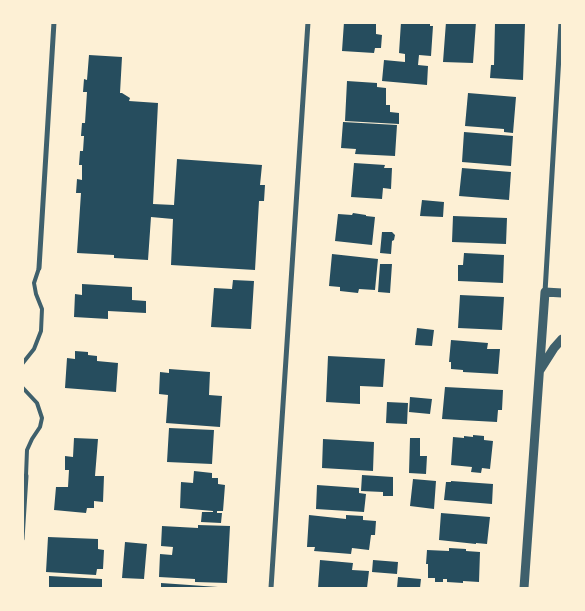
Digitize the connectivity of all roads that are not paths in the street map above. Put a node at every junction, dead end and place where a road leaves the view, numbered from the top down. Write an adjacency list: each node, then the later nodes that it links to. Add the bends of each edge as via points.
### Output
1 (54, 22): 4 (street)
2 (308, 22): 13 (street)
3 (561, 22): 5 (street)
4 (39, 268): 8 (lane, via 34,283 42,309 41,331 34,349)
5 (545, 292): 6 (street); 9 (street)
6 (562, 293)
7 (562, 339): 9 (street)
8 (22, 364)
9 (539, 372): 14 (street)
10 (22, 387): 11 (lane, via 37,404 42,418 27,450)
11 (26, 476): 12 (street)
12 (22, 539)
13 (271, 588)
14 (524, 588)

